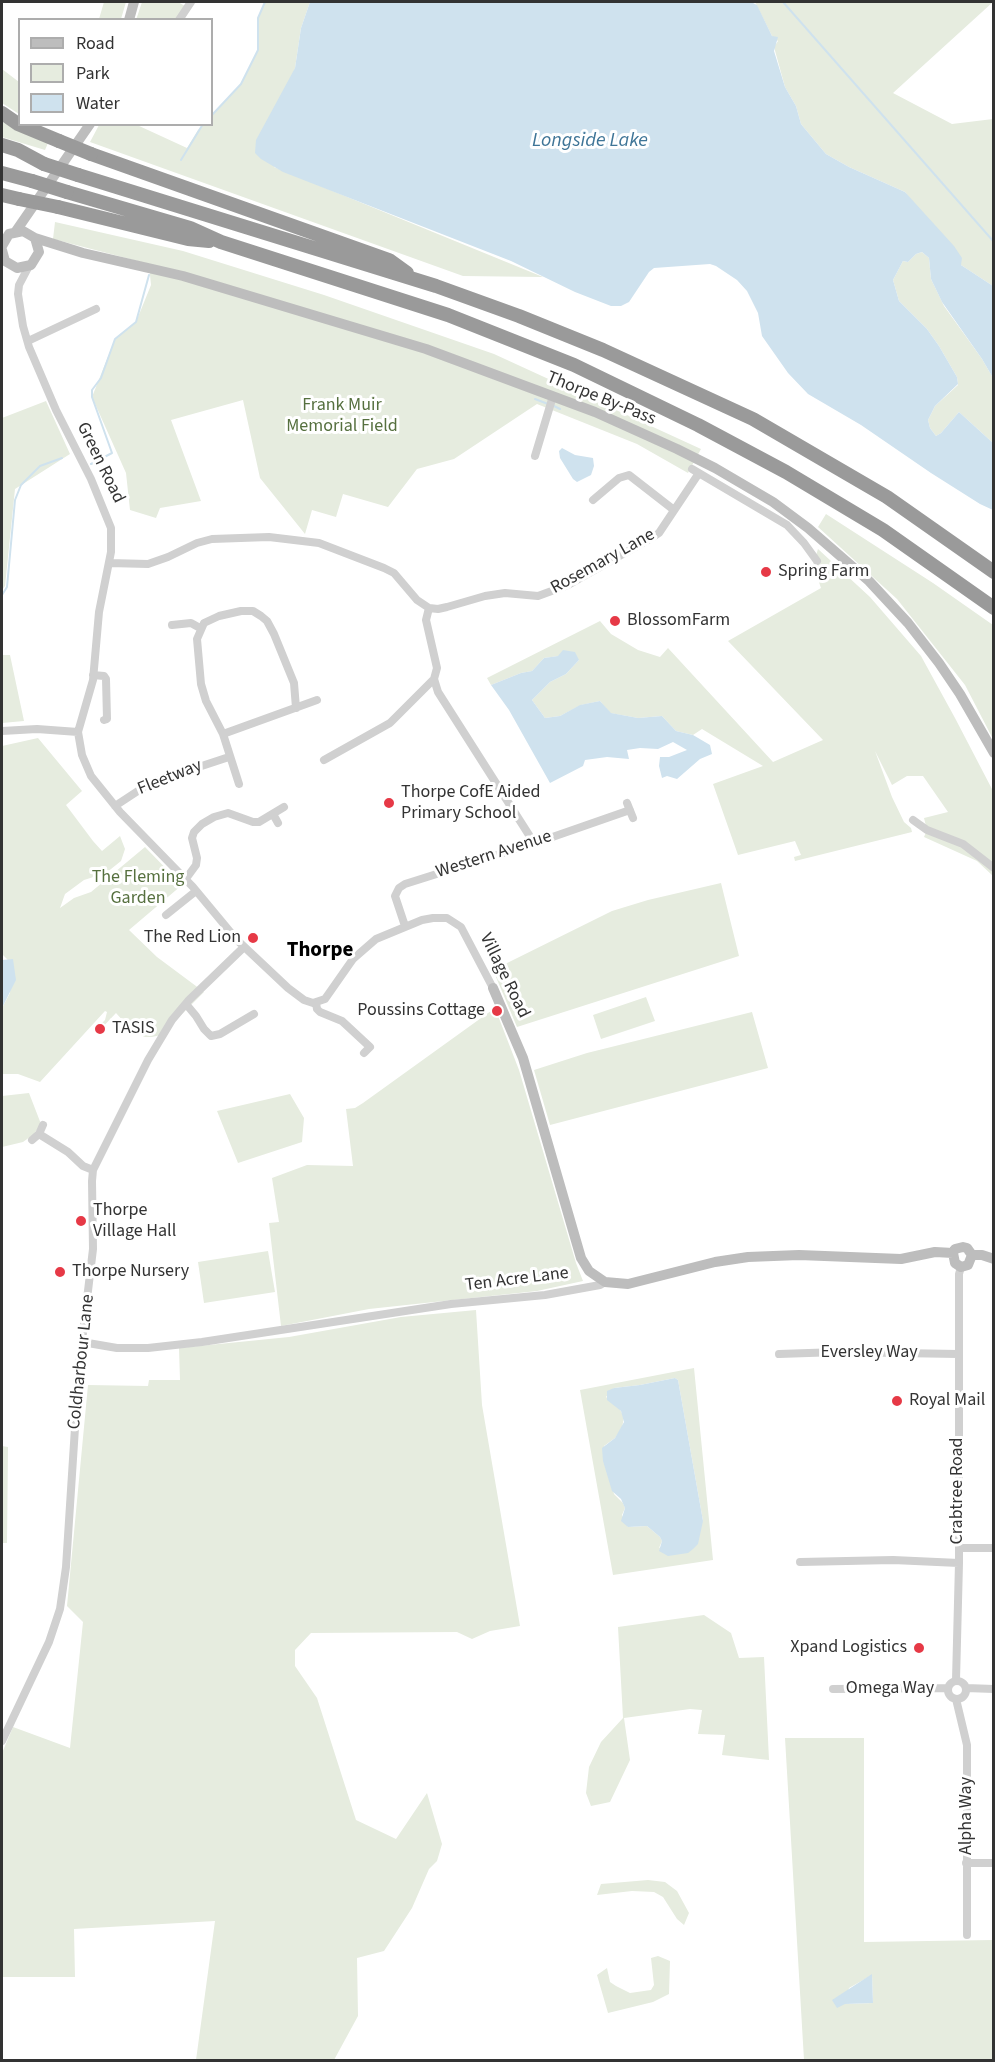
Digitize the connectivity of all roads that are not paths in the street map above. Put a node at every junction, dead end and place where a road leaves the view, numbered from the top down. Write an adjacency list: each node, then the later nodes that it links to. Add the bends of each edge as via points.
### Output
1 (134, 2): 3 (main road)
2 (189, 2): 4 (street)
3 (130, 18)
4 (180, 18)
5 (2, 113): 6 (highway, bridge)
6 (18, 124)
7 (23, 126): 23 (highway, bridge, via 389,260)
8 (89, 126): 14 (main road)
9 (2, 145): 11 (highway)
10 (2, 153): 11 (highway)
11 (44, 164): 23 (highway, bridge)
12 (2, 173): 17 (highway, bridge, via 190,228)
13 (2, 195): 17 (highway, bridge)
14 (29, 212): 15 (main road); 16 (main road)
15 (15, 231): 16 (main road); 18 (main road)
16 (33, 236): 19 (main road, Thorpe By-Pass); 20 (main road, via 39,245)
17 (220, 242): 35 (highway, via 448,315 574,365 786,472 883,530)
18 (2, 248): 22 (main road)
19 (83, 254): 20 (main road, Thorpe By-Pass, via 62,251); 27 (main road, Thorpe By-Pass, via 183,276 338,322 426,349)
20 (38, 256): 21 (main road)
21 (29, 266): 22 (main road); 24 (street)
22 (13, 267): 24 (street, Green Road)
23 (418, 281): 33 (highway, via 593,346 753,419 887,497)
24 (19, 285): 26 (street, Green Road, via 19,308)
25 (96, 309): 26 (street)
26 (28, 341): 32 (street, Green Road, via 56,410 107,515 112,540)
27 (553, 396): 28 (street); 46 (main road, Thorpe By-Pass, via 715,468 772,502 826,542 908,623 960,694)
28 (535, 456)
29 (593, 500): 30 (street, via 619,478 629,475)
30 (674, 510): 31 (street, Rosemary Lane, via 696,471 786,525); 34 (street, Rosemary Lane, via 653,537 556,591 538,596 505,593)
31 (817, 561)
32 (109, 563): 34 (street, via 148,564 212,539 293,538 319,543 390,570); 38 (street, Green Road)
33 (993, 572)
34 (429, 608): 39 (street, via 426,620 437,668)
35 (993, 608)
36 (172, 625): 37 (street, via 191,623)
37 (200, 628): 41 (street, via 208,620 230,612 247,611 261,616 274,634 294,683); 45 (street, via 197,639 201,684)
38 (93, 675): 42 (street, via 106,679); 44 (street, Green Road)
39 (434, 679): 48 (street, via 390,723); 56 (street, via 438,692)
40 (317, 700): 41 (street)
41 (296, 708): 45 (street)
42 (104, 720)
43 (2, 731): 44 (street)
44 (78, 732): 50 (street, via 91,776)
45 (223, 734): 47 (street)
46 (993, 753)
47 (229, 757): 49 (street); 50 (street, Fleetway, via 150,783)
48 (324, 760)
49 (239, 784)
50 (115, 806): 58 (street)
51 (284, 807): 53 (street)
52 (630, 811): 56 (street, Western Avenue)
53 (273, 814): 55 (street); 58 (street, via 253,822 228,813 202,824 192,838 196,865)
54 (913, 820): 57 (street, via 963,844)
55 (279, 824)
56 (532, 843): 61 (street, Western Avenue, via 400,886 395,901)
57 (993, 868)
58 (185, 880): 59 (street)
59 (196, 891): 60 (street); 62 (street)
60 (166, 915)
61 (405, 926): 63 (street, Village Road, via 442,918 457,923); 64 (street, Village Road, via 376,939 362,951 327,996)
62 (244, 947): 64 (street, via 297,996); 65 (street, Coldharbour Lane)
63 (493, 988): 74 (main road, Village Road, via 523,1058 581,1258 589,1271)
64 (316, 1003): 67 (street, via 320,1012 342,1021 370,1047)
65 (186, 1004): 66 (street, via 211,1036); 69 (street, Coldharbour Lane, via 148,1060)
66 (254, 1014)
67 (364, 1053)
68 (43, 1125): 69 (street, via 35,1137 68,1152)
69 (93, 1170): 75 (street, Coldharbour Lane, via 93,1249)
70 (953, 1253): 71 (main road, via 963,1247); 73 (main road, via 953,1260); 74 (main road, Ten Acre Lane, via 935,1252 901,1259 748,1257 628,1284)
71 (972, 1255): 72 (main road); 73 (main road, via 968,1265)
72 (993, 1258)
73 (961, 1267): 77 (street, Crabtree Road)
74 (605, 1282): 75 (street, Ten Acre Lane, via 545,1295 451,1304 202,1342 148,1348)
75 (82, 1342): 88 (street, Coldharbour Lane, via 60,1609 49,1642)
76 (779, 1354): 77 (street, Eversley Way)
77 (958, 1354): 78 (street, Crabtree Road)
78 (959, 1548): 79 (street); 81 (street, Crabtree Road)
79 (993, 1548)
80 (800, 1562): 81 (street)
81 (959, 1563): 82 (street, Crabtree Road)
82 (956, 1680): 83 (street); 84 (street)
83 (948, 1688): 85 (street, Omega Way); 87 (street)
84 (966, 1688): 86 (street); 87 (street, via 963,1697)
85 (833, 1689)
86 (993, 1689)
87 (956, 1699): 89 (street, Alpha Way, via 968,1745)
88 (2, 1741)
89 (966, 1863): 90 (street); 91 (street, Alpha Way)
90 (993, 1863)
91 (967, 1935)

